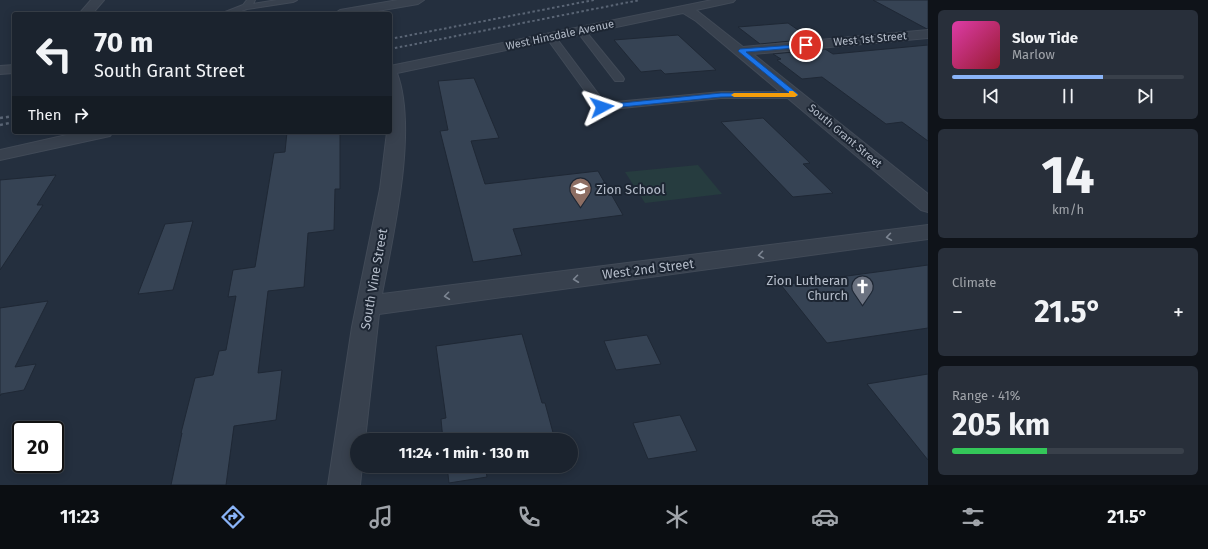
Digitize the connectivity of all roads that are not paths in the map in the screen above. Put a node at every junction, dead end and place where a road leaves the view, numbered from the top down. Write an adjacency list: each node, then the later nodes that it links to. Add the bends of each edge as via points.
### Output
1 (98, 0): 8 (street)
2 (293, 0): 6 (lane)
3 (418, 0): 5 (street)
4 (729, 0): 7 (street, West Hinsdale Avenue)
5 (376, 3): 10 (street)
6 (249, 4): 9 (lane)
7 (685, 9): 11 (street, West Hinsdale Avenue); 14 (street, South Grant Street)
8 (88, 12)
9 (229, 12)
10 (347, 12)
11 (580, 30): 13 (street, West Hinsdale Avenue); 18 (lane)
12 (928, 34): 14 (street, West 1st Street)
13 (551, 37): 17 (street, West Hinsdale Avenue); 20 (lane, via 602,107 721,95)
14 (740, 51): 20 (street, South Grant Street)
15 (12, 69): 16 (street)
16 (0, 70)
17 (392, 70)
18 (619, 79)
19 (392, 81): 25 (street, South Vine Street, via 394,153)
20 (795, 95): 23 (street, South Grant Street)
21 (95, 134): 22 (street)
22 (0, 155)
23 (928, 205)
24 (928, 232): 25 (street, West 2nd Street, one-way to 25)
25 (368, 306): 26 (street, South Vine Street)
26 (344, 485)

